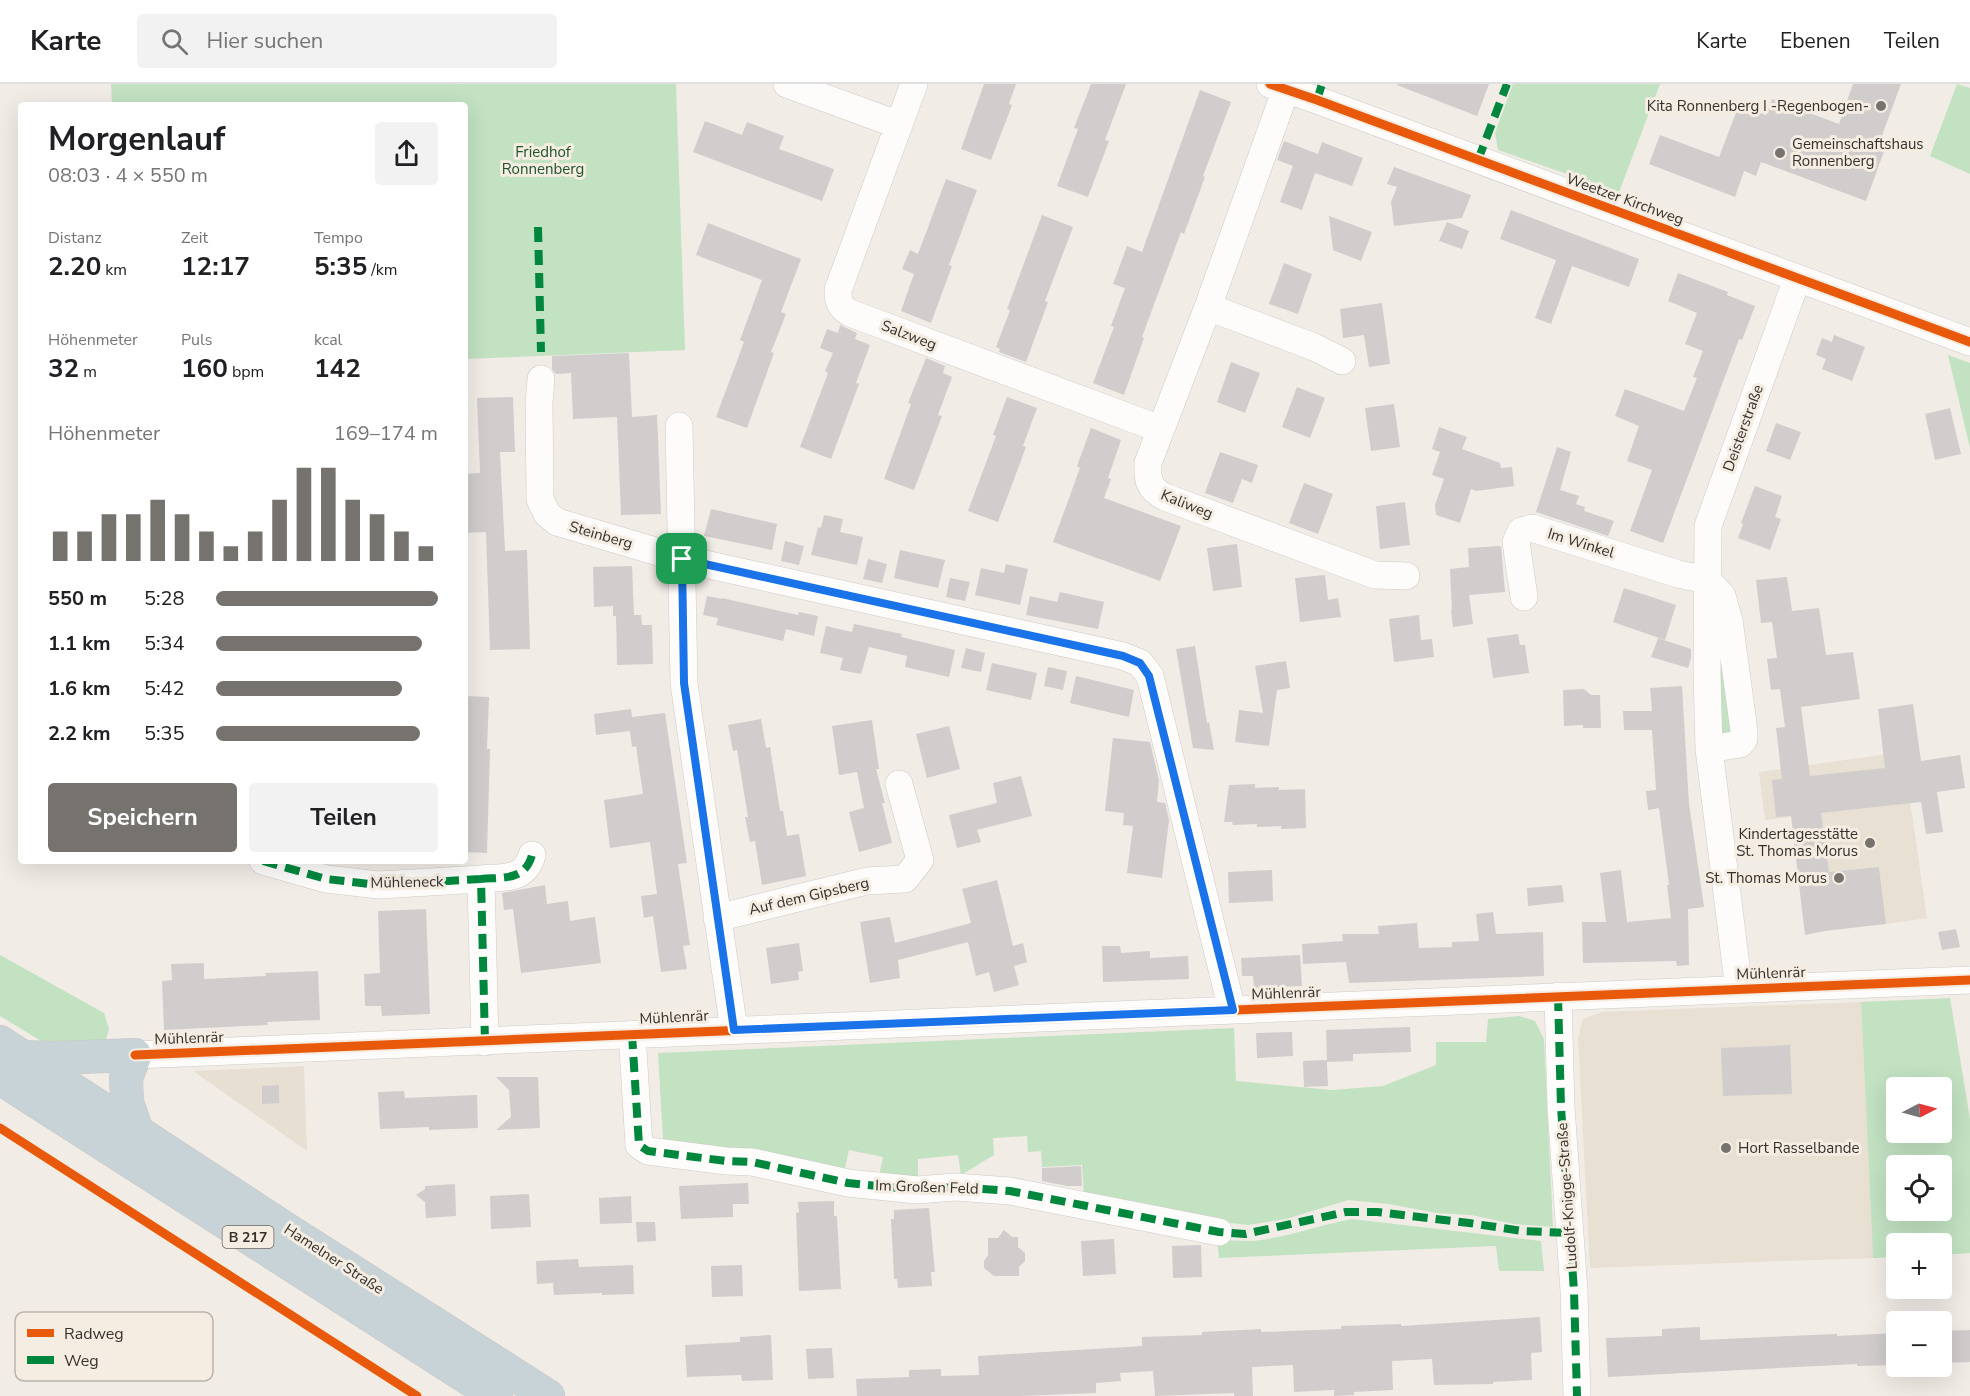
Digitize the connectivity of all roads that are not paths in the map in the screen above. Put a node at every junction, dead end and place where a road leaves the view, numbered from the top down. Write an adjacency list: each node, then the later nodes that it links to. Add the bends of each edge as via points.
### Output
1 (787, 84): 5 (street)
2 (914, 84): 5 (street, Salzweg)
3 (1278, 87): 4 (street, Weetzer Kirchweg); 7 (street, Kaliweg)
4 (1319, 92): 6 (street, Weetzer Kirchweg)
5 (898, 125): 12 (street, Salzweg, via 838,290 838,302 843,309)
6 (1797, 279): 8 (street, Weetzer Kirchweg); 15 (street, Deisterstraße, via 1708,526)
7 (1208, 306): 9 (street); 12 (street, Kaliweg)
8 (1970, 342)
9 (1342, 361)
10 (541, 379): 13 (street, Steinberg, via 540,499 547,514 557,522)
11 (679, 426): 13 (street)
12 (1160, 429): 14 (street, Kaliweg, via 1148,463 1147,479 1156,493 1375,575)
13 (682, 559): 22 (street, via 684,683); 26 (street, Steinberg, via 1123,656 1140,663 1149,676)
14 (1406, 576)
15 (1707, 580): 16 (street, Im Winkel, via 1533,528 1521,531 1516,542); 17 (street, Deisterstraße); 17 (street, via 1722,596 1729,620 1744,731 1740,744)
16 (1524, 597)
17 (1709, 749): 24 (street, Deisterstraße)
18 (899, 784): 22 (street, Auf dem Gipsberg, via 920,860 905,879 867,881)
19 (532, 855): 21 (street, Mühleneck, via 529,865 520,873)
20 (274, 864): 21 (street, Mühleneck, via 326,879 380,885)
21 (481, 879): 29 (street)
22 (717, 918): 27 (street)
23 (1970, 980): 24 (street, Mühlenrär)
24 (1739, 990): 25 (street, Mühlenrär)
25 (1558, 996): 26 (street, Mühlenrär); 36 (street, Ludolf-Knigge-Straße)
26 (1233, 1010): 27 (street, Mühlenrär)
27 (734, 1030): 28 (street, Mühlenrär)
28 (632, 1034): 29 (street, Mühlenrär); 33 (street, Im Großen Feld, via 639,1145 648,1151 752,1162 848,1183 917,1190 955,1187 1010,1191)
29 (485, 1042): 30 (street, Mühlenrär)
30 (135, 1055): 31 (highway); 32 (highway, via 126,1078 127,1102)
31 (7, 1059): 32 (highway, Hamelner Straße / B 217); 34 (highway, B 217)
32 (137, 1131): 35 (highway, Hamelner Straße / B 217)
33 (1219, 1232)
34 (496, 1396)
35 (548, 1396)
36 (1577, 1396)

